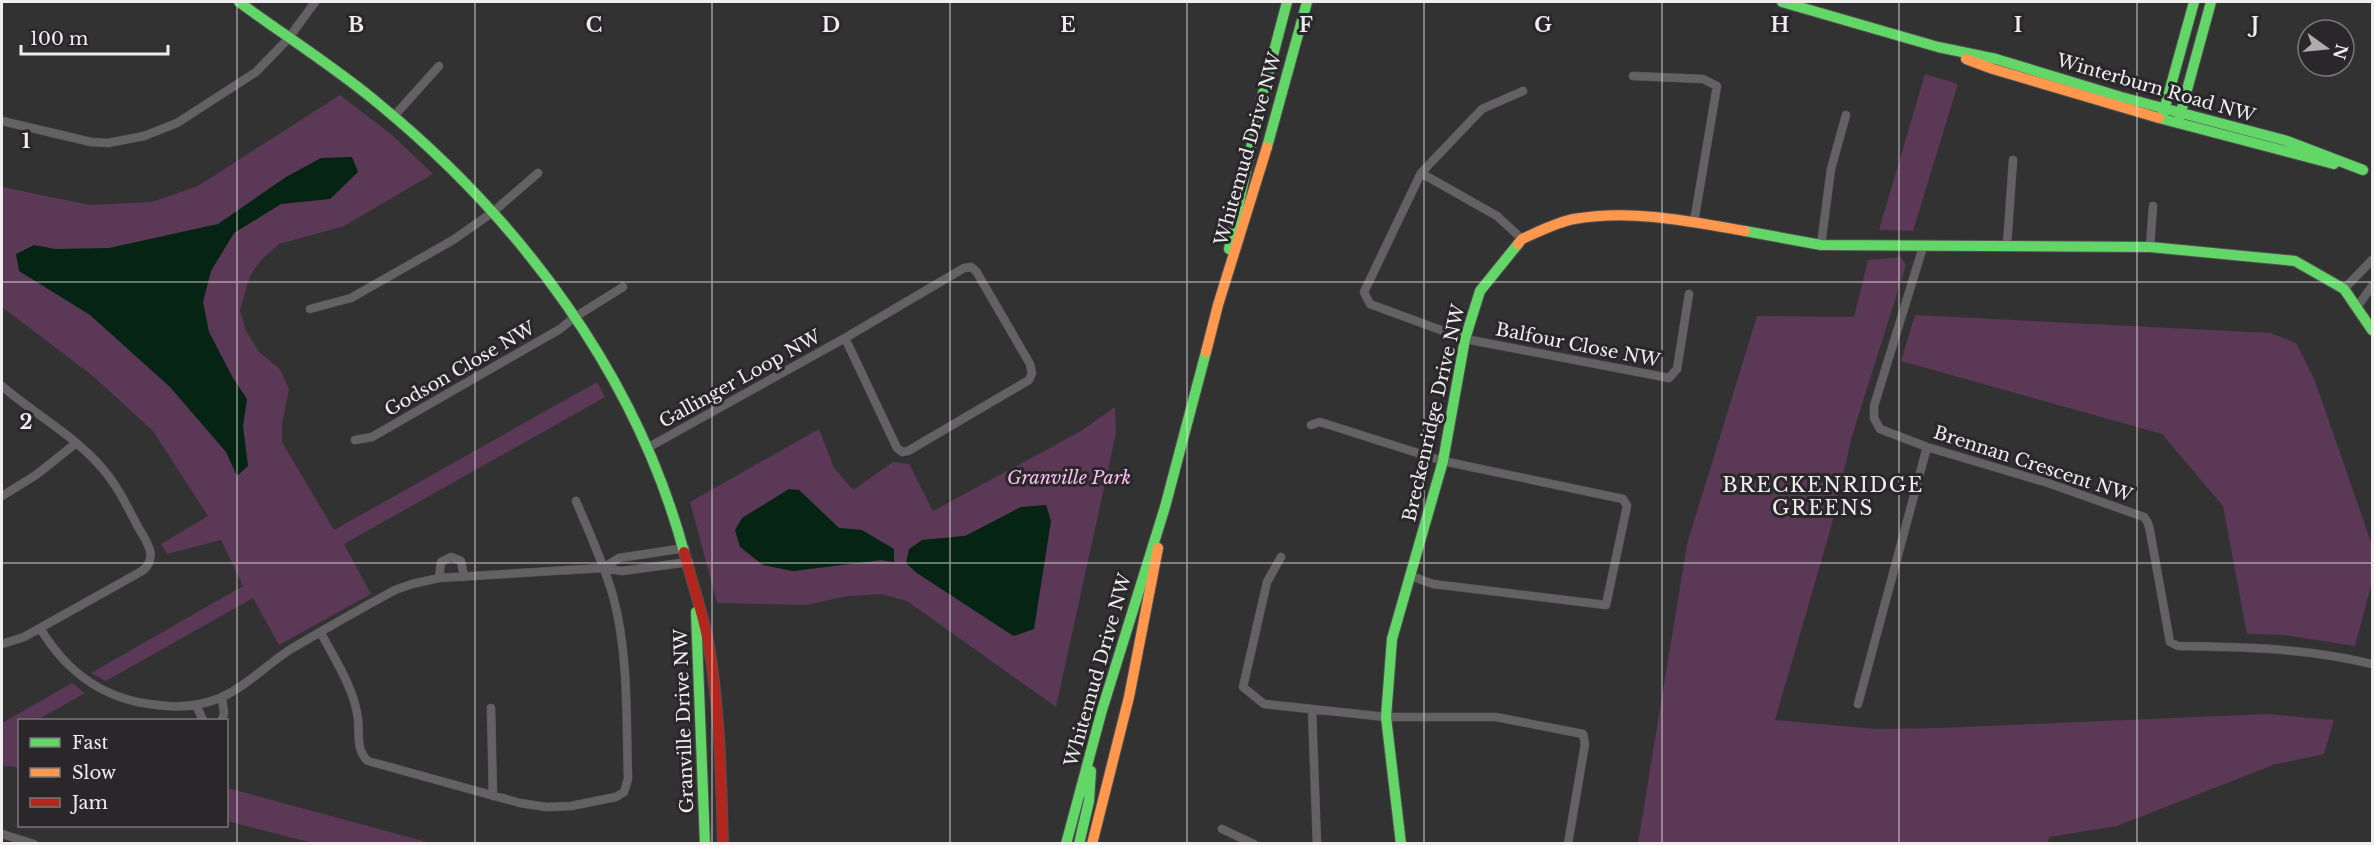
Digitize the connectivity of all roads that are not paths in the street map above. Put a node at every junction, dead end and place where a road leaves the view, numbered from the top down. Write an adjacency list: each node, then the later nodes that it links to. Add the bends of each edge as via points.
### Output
1 (239, 2): 8 (street, Granville Drive NW)
2 (315, 2): 8 (street)
3 (1287, 2): 34 (street, Whitemud Drive NW, via 1262,97)
4 (1307, 2): 34 (street, Whitemud Drive NW, via 1275,123)
5 (1782, 2): 12 (street, Winterburn Road NW, via 1938,47 1996,59)
6 (2194, 2): 12 (street)
7 (2211, 2): 15 (street)
8 (288, 39): 14 (street, Granville Drive NW); 16 (street, via 256,72 177,123 144,136 91,142)
9 (439, 66): 14 (street)
10 (1633, 75): 23 (street, via 1703,79 1717,86)
11 (1523, 91): 20 (street, via 1482,109)
12 (2163, 113): 15 (street, Winterburn Road NW)
13 (1846, 115): 25 (street, via 1831,169)
14 (394, 116): 22 (street, Granville Drive NW)
15 (2180, 118): 18 (street, Winterburn Road NW, via 2315,160)
16 (2, 121)
17 (2013, 160): 26 (street)
18 (2368, 171)
19 (538, 173): 22 (street)
20 (1421, 174): 24 (street, via 1497,216); 40 (street, via 1364,292 1370,304)
21 (2153, 206): 28 (street)
22 (493, 212): 36 (street, via 453,240 351,298); 37 (street, Granville Drive NW)
23 (1694, 222): 24 (street, Breckenridge Drive NW, via 1624,214 1572,219); 25 (street, Breckenridge Drive NW)
24 (1522, 239): 40 (street, Breckenridge Drive NW, via 1480,291)
25 (1821, 245): 27 (street, Breckenridge Drive NW)
26 (2007, 245): 27 (street, Breckenridge Drive NW); 28 (street, Breckenridge Drive NW)
27 (1923, 247): 46 (street, Brennan Crescent NW, via 1874,412 1875,424 1880,429)
28 (2150, 248): 32 (street, Breckenridge Drive NW, via 2295,261)
29 (2373, 260): 32 (street)
30 (2373, 286): 35 (street)
31 (623, 287): 37 (street, Godson Close NW)
32 (2344, 289): 35 (street, Breckenridge Drive NW)
33 (1689, 294): 40 (street, Balfour Close NW, via 1677,369 1669,378)
34 (1218, 305): 50 (street, Whitemud Drive NW)
35 (2356, 307): 38 (street, Breckenridge Drive NW)
36 (310, 309)
37 (575, 317): 43 (street, Godson Close NW, via 372,437); 45 (street, Granville Drive NW, via 615,381)
38 (2373, 330)
39 (845, 338): 39 (street, Gallinger Loop NW, via 971,267 1032,373 1029,380 902,452); 45 (street, Gallinger Loop NW)
40 (1465, 339): 47 (street, Breckenridge Drive NW)
41 (2, 386): 44 (street)
42 (1311, 425): 47 (street, via 1320,422)
43 (355, 440)
44 (75, 444): 48 (street); 59 (street, via 111,480 149,546 151,560 142,571)
45 (649, 447): 51 (street, Granville Drive NW)
46 (1927, 447): 62 (street, Brennan Crescent NW, via 2144,517 2150,531 2170,642 2178,646 2287,649); 64 (street)
47 (1443, 461): 55 (street, Breckenridge Drive NW); 55 (street, via 1623,499 1627,506 1606,605 1433,584)
48 (2, 496)
49 (576, 501): 54 (street)
50 (1164, 507): 71 (street, Whitemud Drive NW); 80 (street, Whitemud Drive NW, via 1144,630)
51 (685, 548): 53 (street, Granville Drive NW); 54 (street, via 619,558)
52 (1281, 557): 67 (street, via 1267,582 1243,687 1264,704)
53 (689, 562): 54 (street, via 622,572); 58 (street, Granville Drive NW)
54 (603, 568): 56 (street); 72 (street, via 617,613 623,655 626,788 616,797 562,807)
55 (1411, 576): 68 (street, Breckenridge Drive NW, via 1392,639)
56 (464, 577): 57 (street); 57 (street, via 461,561 451,556 441,562)
57 (439, 578): 60 (street, via 395,590)
58 (696, 596): 76 (street, Granville Drive NW); 77 (street, Granville Drive NW, via 715,694)
59 (40, 628): 61 (street); 65 (street, via 66,663 107,693 143,704)
60 (321, 633): 63 (street); 72 (street, via 353,698 359,747 365,759)
61 (2, 644)
62 (2373, 664)
63 (222, 697): 65 (street); 70 (street)
64 (1858, 704)
65 (196, 705): 69 (street)
66 (491, 708): 72 (street)
67 (1312, 709): 68 (street); 82 (street)
68 (1386, 717): 83 (street, Breckenridge Drive NW); 84 (street, via 1496,717 1583,734 1585,744)
69 (203, 719)
70 (222, 719)
71 (1092, 747): 78 (street, Whitemud Drive NW); 79 (street, via 1089,801)
72 (493, 796)
73 (1222, 829): 81 (street)
74 (2, 834): 75 (street)
75 (31, 843)
76 (705, 843)
77 (723, 843)
78 (1066, 843)
79 (1079, 843)
80 (1092, 843)
81 (1254, 843)
82 (1317, 843)
83 (1401, 843)
84 (1568, 843)

